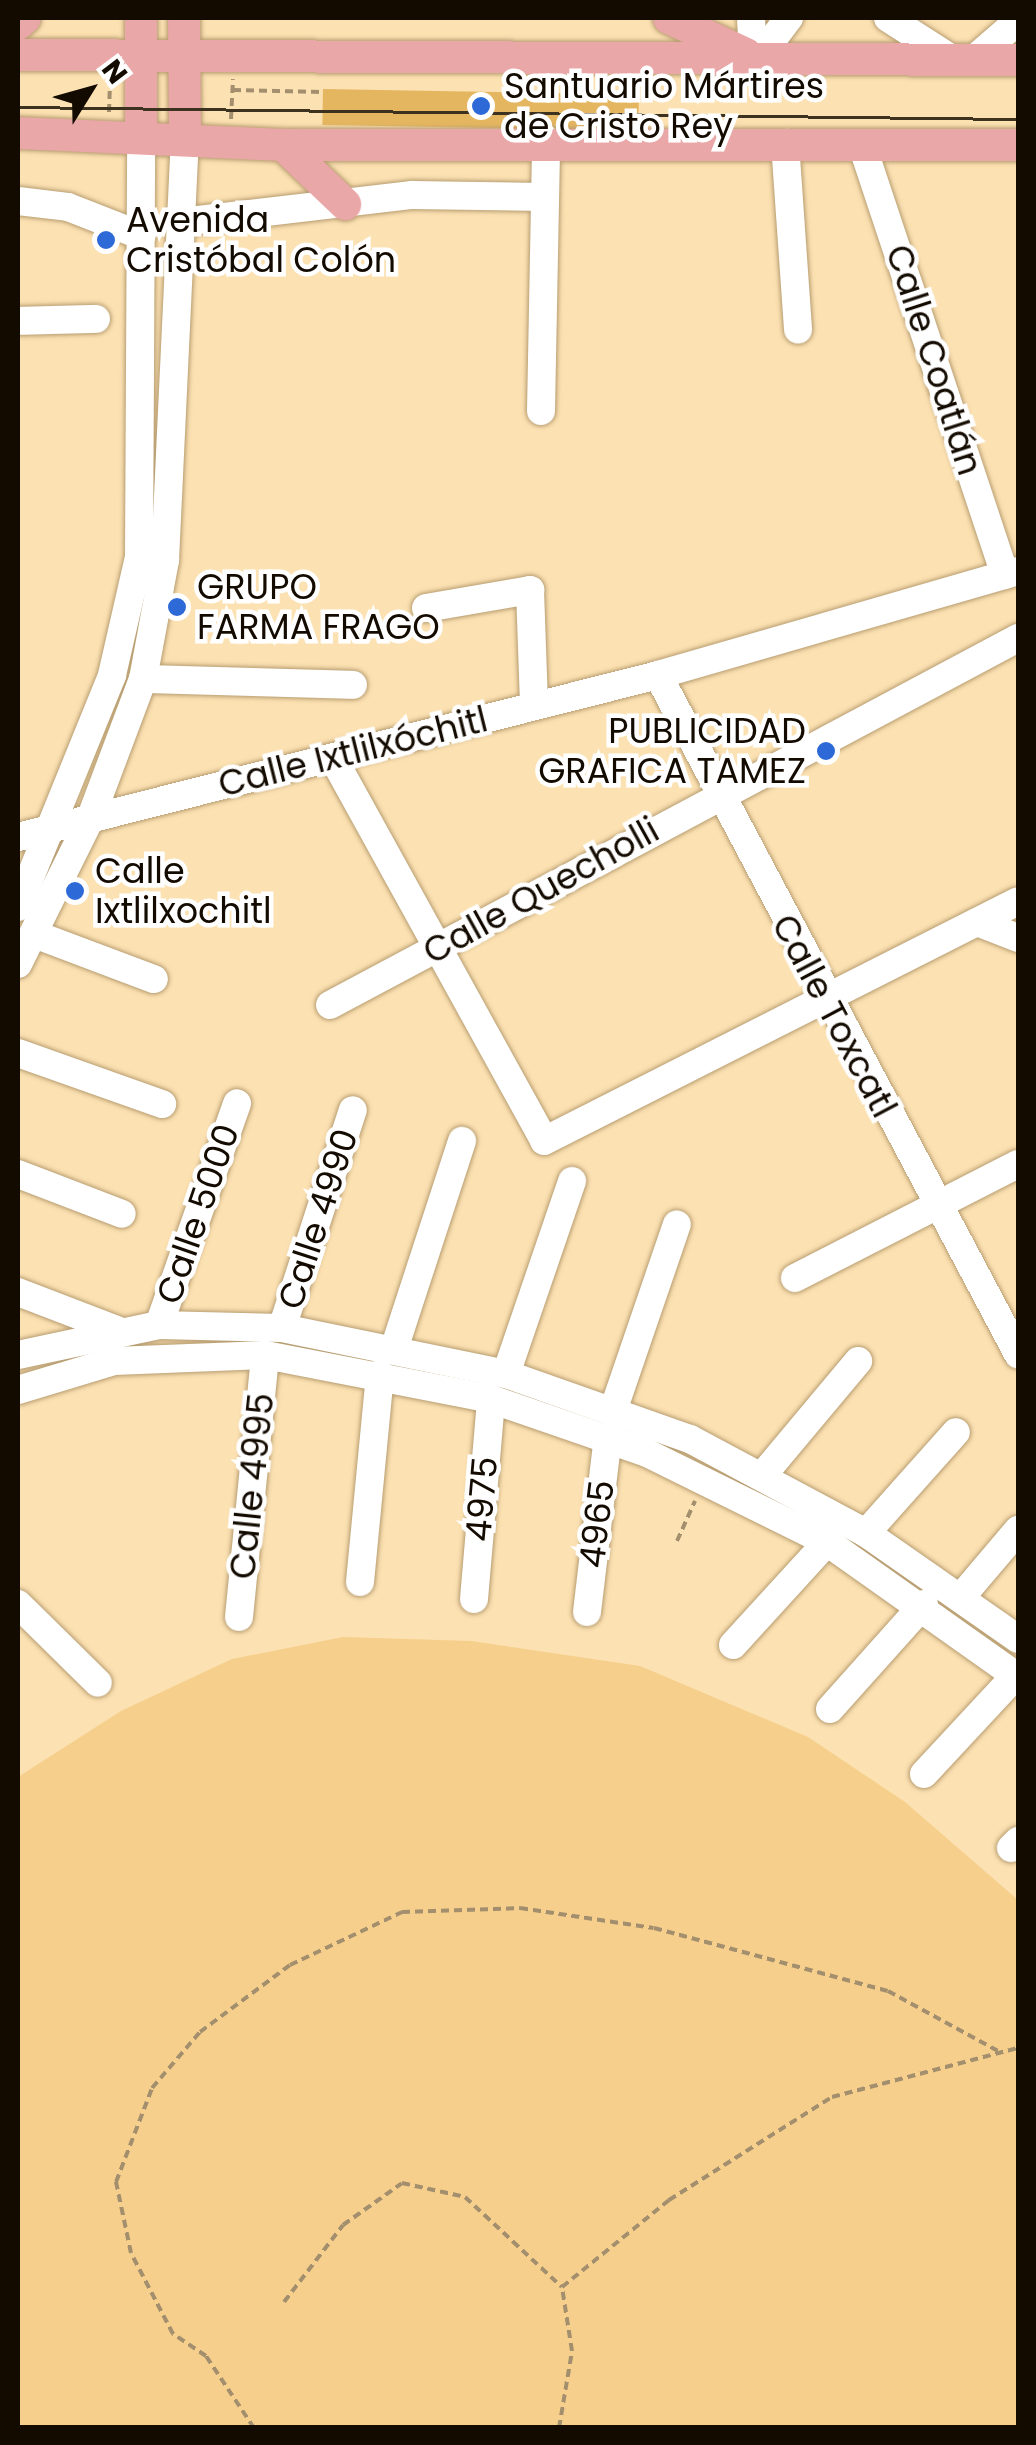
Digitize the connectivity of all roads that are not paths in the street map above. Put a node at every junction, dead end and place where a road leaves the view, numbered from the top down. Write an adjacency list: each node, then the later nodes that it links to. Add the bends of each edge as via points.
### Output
1 (25, 18): 9 (main road)
2 (141, 18): 10 (main road)
3 (184, 18): 11 (main road)
4 (670, 18): 13 (main road)
5 (751, 18): 13 (street)
6 (789, 18): 13 (street)
7 (888, 18): 14 (street)
8 (1018, 21): 14 (street)
9 (18, 24)
10 (125, 53): 11 (main road); 12 (main road); 17 (main road)
11 (185, 54): 13 (main road); 18 (main road)
12 (18, 55)
13 (754, 57): 14 (main road)
14 (962, 59): 15 (main road)
15 (1018, 60)
16 (18, 134): 17 (main road)
17 (125, 137): 18 (main road); 24 (street)
18 (185, 138): 22 (main road); 25 (street)
19 (546, 140): 20 (main road); 22 (main road); 26 (street)
20 (785, 143): 21 (main road); 33 (street)
21 (862, 144): 23 (main road); 35 (street, Calle Coatlán)
22 (283, 145): 28 (main road)
23 (1018, 146)
24 (142, 189): 25 (street, via 164,207); 30 (street)
25 (182, 193): 29 (street)
26 (545, 196): 28 (street); 34 (street)
27 (18, 202): 30 (street, via 68,207)
28 (345, 204): 29 (street)
29 (181, 222): 39 (street, via 165,560)
30 (142, 236): 45 (street, via 139,557 112,675)
31 (96, 320): 32 (street)
32 (18, 321)
33 (798, 330)
34 (541, 410)
35 (1012, 573): 38 (street, Calle Ixtlilxóchitl)
36 (426, 608): 41 (street, via 530,590)
37 (1018, 638): 43 (street, Calle Quecholli)
38 (658, 675): 41 (street, Calle Ixtlilxóchitl); 43 (street, Calle Toxcatl)
39 (143, 679): 40 (street); 44 (street)
40 (354, 685)
41 (534, 706): 42 (street, Calle Ixtlilxóchitl)
42 (333, 758): 44 (street, Calle Ixtlilxóchitl); 54 (street)
43 (719, 794): 54 (street, Calle Quecholli); 57 (street, Calle Toxcatl)
44 (91, 818): 45 (street, Calle Ixtlilxóchitl); 47 (street)
45 (56, 826): 46 (street, Calle Ixtlilxóchitl); 48 (street)
46 (18, 837)
47 (73, 855): 48 (street); 52 (street)
48 (28, 866): 50 (street)
49 (1018, 901): 51 (street)
50 (18, 907)
51 (977, 922): 53 (street); 57 (street)
52 (34, 934): 55 (street); 56 (street)
53 (1018, 938)
54 (435, 949): 57 (street, via 533,1134 558,1140); 58 (street, Calle Quecholli)
55 (18, 964)
56 (154, 978)
57 (825, 1000): 67 (street, Calle Toxcatl)
58 (330, 1006)
59 (18, 1053): 61 (street)
60 (237, 1102): 72 (street, Calle 5000)
61 (162, 1104)
62 (353, 1110): 73 (street, Calle 4990)
63 (462, 1141): 75 (street)
64 (1018, 1164): 67 (street)
65 (18, 1174): 68 (street)
66 (572, 1181): 81 (street)
67 (934, 1206): 70 (street); 77 (street, Calle Toxcatl)
68 (122, 1214)
69 (677, 1224): 84 (street)
70 (795, 1278)
71 (18, 1292): 74 (street)
72 (159, 1326): 73 (street); 74 (street)
73 (282, 1328): 75 (street)
74 (117, 1330): 76 (street)
75 (394, 1349): 81 (street)
76 (18, 1354)
77 (1018, 1354)
78 (264, 1355): 80 (street); 82 (street, via 114,1361); 97 (street, Calle 4995)
79 (858, 1361): 87 (street)
80 (380, 1374): 83 (street); 91 (street)
81 (506, 1374): 84 (street)
82 (18, 1390)
83 (491, 1399): 86 (street); 93 (street, 4975)
84 (614, 1408): 87 (street)
85 (956, 1432): 89 (street)
86 (608, 1437): 90 (street, via 706,1478); 96 (street, 4965)
87 (762, 1476): 89 (street)
88 (1018, 1530): 92 (street)
89 (866, 1533): 92 (street)
90 (828, 1542): 95 (street); 99 (street)
91 (360, 1582)
92 (962, 1596): 98 (street)
93 (474, 1599)
94 (18, 1604): 101 (street)
95 (924, 1604): 100 (street); 102 (street)
96 (587, 1612)
97 (239, 1616)
98 (1018, 1639)
99 (733, 1644)
100 (1017, 1676): 103 (street)
101 (98, 1682)
102 (830, 1709)
103 (924, 1774)

